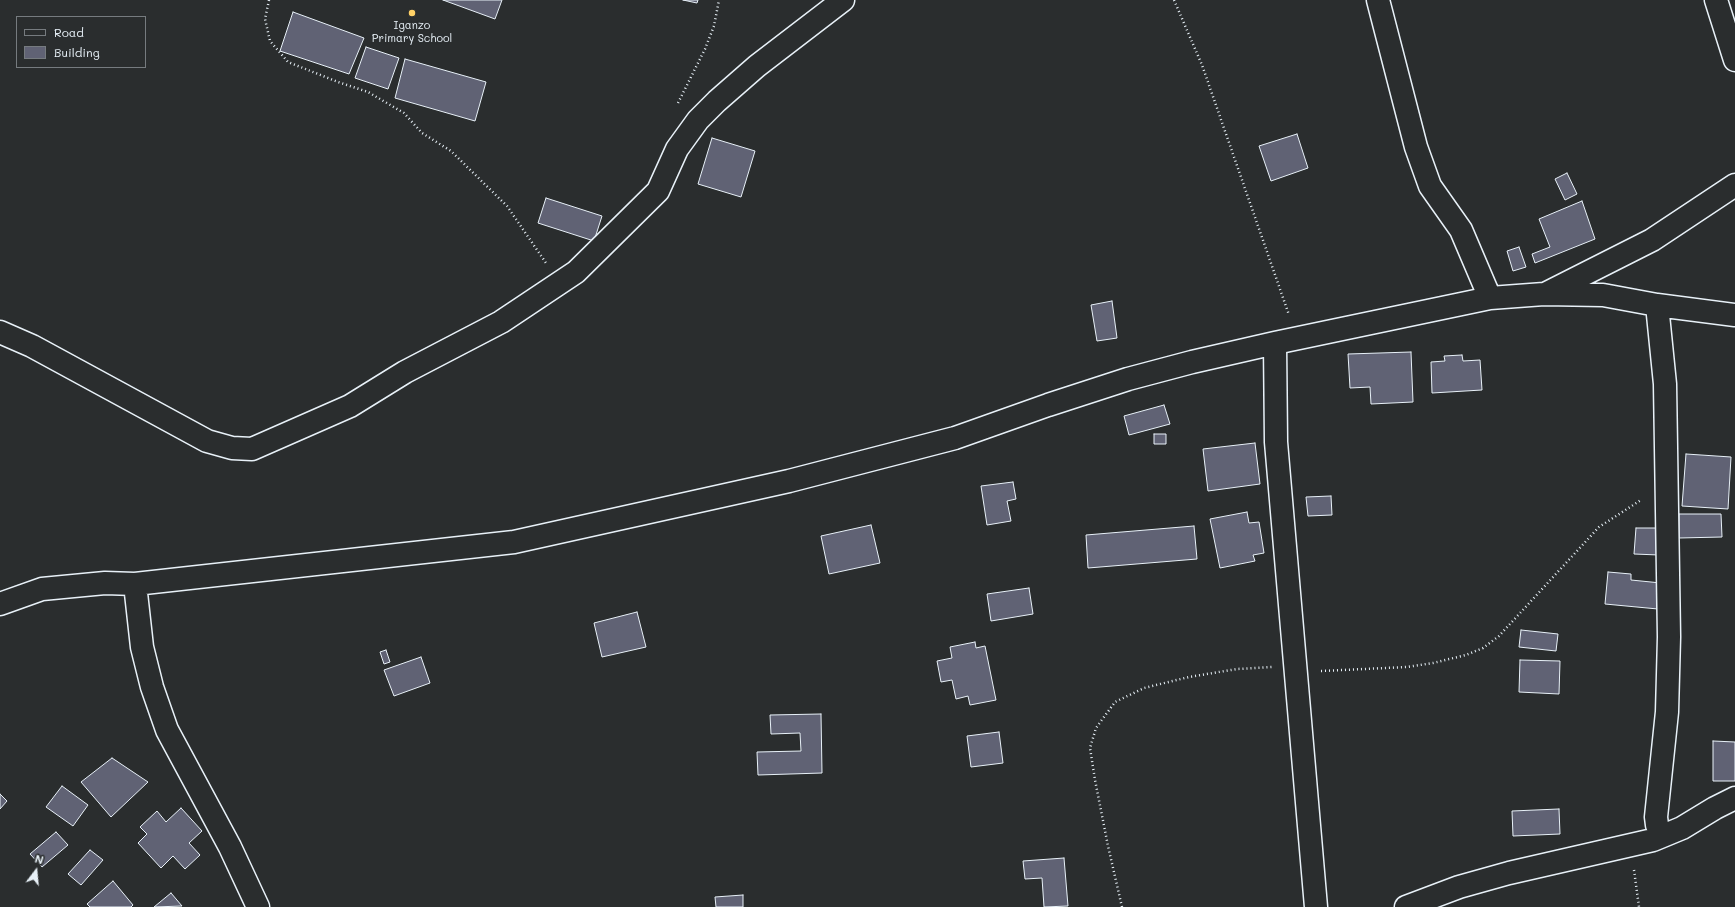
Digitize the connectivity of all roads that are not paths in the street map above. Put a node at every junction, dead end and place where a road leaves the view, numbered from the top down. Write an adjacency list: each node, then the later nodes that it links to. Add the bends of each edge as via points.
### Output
1 (843, 0): 10 (street, via 757,66 698,120 677,149 658,191 576,272 501,322 405,372 350,406 252,449 232,448 207,441 32,346)
2 (1378, 0): 7 (street, via 1416,147 1430,186 1461,230)
3 (1716, 0): 4 (street)
4 (1735, 60)
5 (1735, 185): 6 (street, via 1652,240)
6 (1544, 294): 7 (street); 8 (street, via 1603,295)
7 (1490, 298): 11 (street)
8 (1657, 305): 9 (street); 15 (street, via 1665,384 1669,676 1656,817)
9 (1735, 316)
10 (0, 332)
11 (1275, 343): 12 (street, via 1128,379 948,440 789,481 514,542); 17 (street, via 1276,442)
12 (135, 584): 13 (street, via 105,583 42,589); 16 (street, via 142,647 167,730 230,847)
13 (0, 604)
14 (1735, 798): 15 (street, via 1682,828)
15 (1662, 836): 18 (street, via 1631,846 1502,875 1459,887)
16 (258, 907)
17 (1316, 907)
18 (1406, 907)

